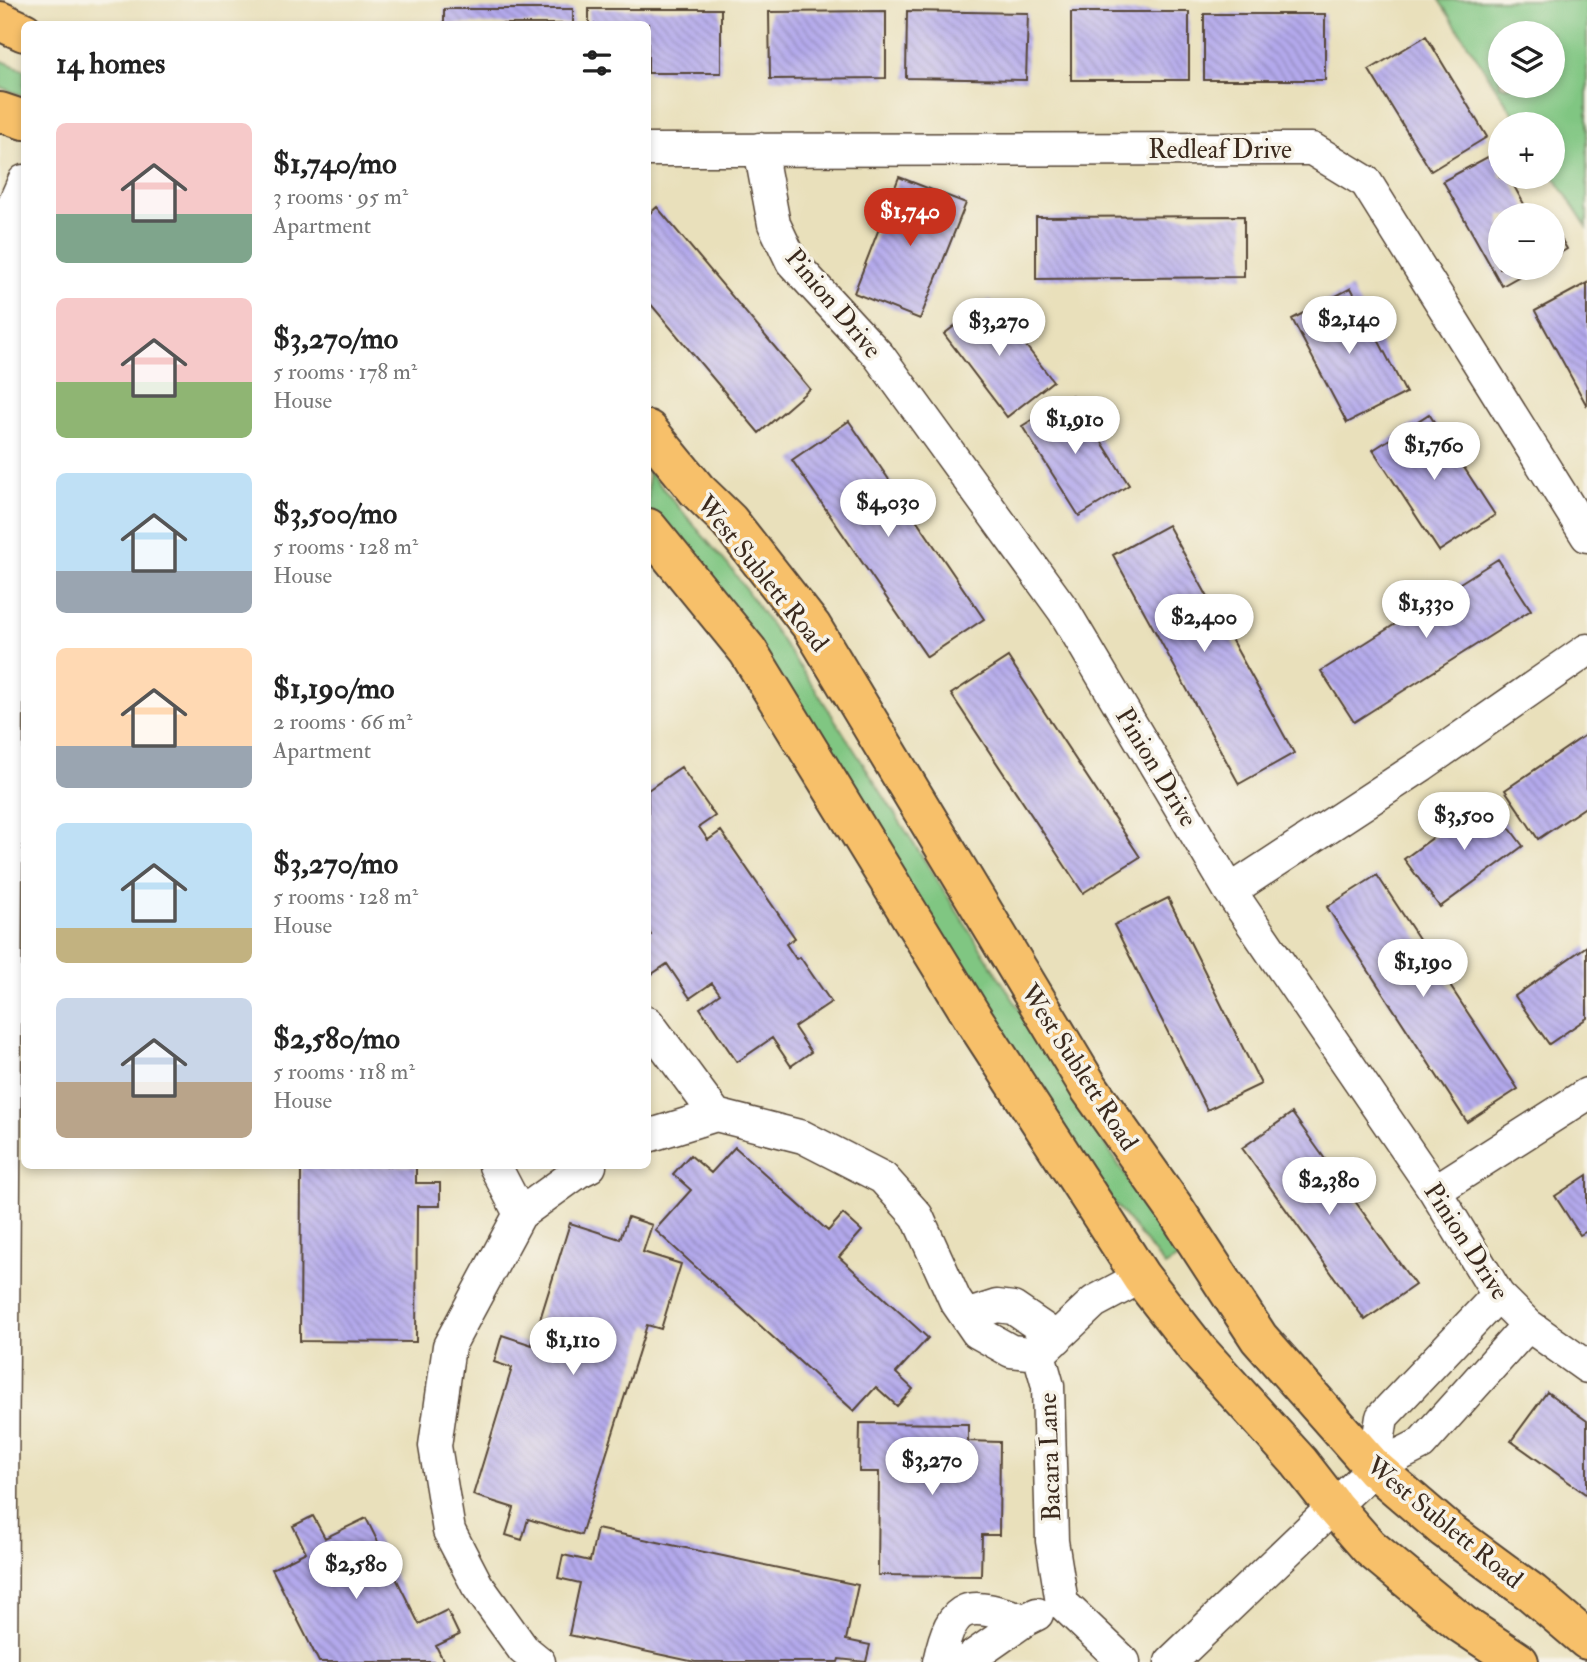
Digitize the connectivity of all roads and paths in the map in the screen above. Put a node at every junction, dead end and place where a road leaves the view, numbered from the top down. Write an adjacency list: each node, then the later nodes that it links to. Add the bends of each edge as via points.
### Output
1 (0, 21): 2 (main road)
2 (21, 31)
3 (0, 112): 4 (main road)
4 (21, 119)
5 (760, 149): 6 (street, Redleaf Drive); 10 (street, Redleaf Drive, via 1312,149 1366,182); 12 (street, Pinion Drive, via 774,224 792,262 879,355 1064,611)
6 (651, 150)
7 (21, 188): 32 (street, via 10,213)
8 (651, 434): 26 (main road, West Sublett Road, via 729,521 812,627 1088,1086 1259,1338)
9 (651, 532): 21 (main road, via 748,651 974,1018)
10 (1587, 536)
11 (1587, 650): 12 (street)
12 (1230, 891): 19 (street, Pinion Drive)
13 (651, 1027): 15 (street)
14 (1587, 1094): 19 (street)
15 (716, 1115): 16 (street); 24 (street, via 803,1137 883,1178 917,1216 966,1316 997,1306 1013,1308)
16 (651, 1135)
17 (497, 1169): 20 (street)
18 (584, 1169): 20 (street)
19 (1435, 1191): 22 (street, Pinion Drive)
20 (520, 1214): 33 (street, via 449,1346 435,1446 449,1531 477,1585 523,1648)
21 (1141, 1277): 24 (street, via 1094,1302); 27 (main road)
22 (1498, 1295): 23 (street, Pinion Drive); 26 (street, via 1382,1416)
23 (1528, 1325): 25 (street, Pinion Drive); 26 (street, via 1421,1444)
24 (1048, 1346): 28 (street, Bacara Lane, via 1052,1541)
25 (1587, 1367)
26 (1374, 1468): 27 (street); 30 (main road, West Sublett Road)
27 (1334, 1507): 31 (street); 37 (main road, via 1369,1547 1462,1624)
28 (1062, 1603): 29 (street); 36 (street)
29 (1025, 1620): 34 (street, via 978,1608 962,1612 950,1623); 35 (street)
30 (1587, 1640)
31 (1186, 1657)
32 (1, 1662)
33 (539, 1662)
34 (939, 1662)
35 (965, 1662)
36 (1124, 1662)
37 (1519, 1662)

